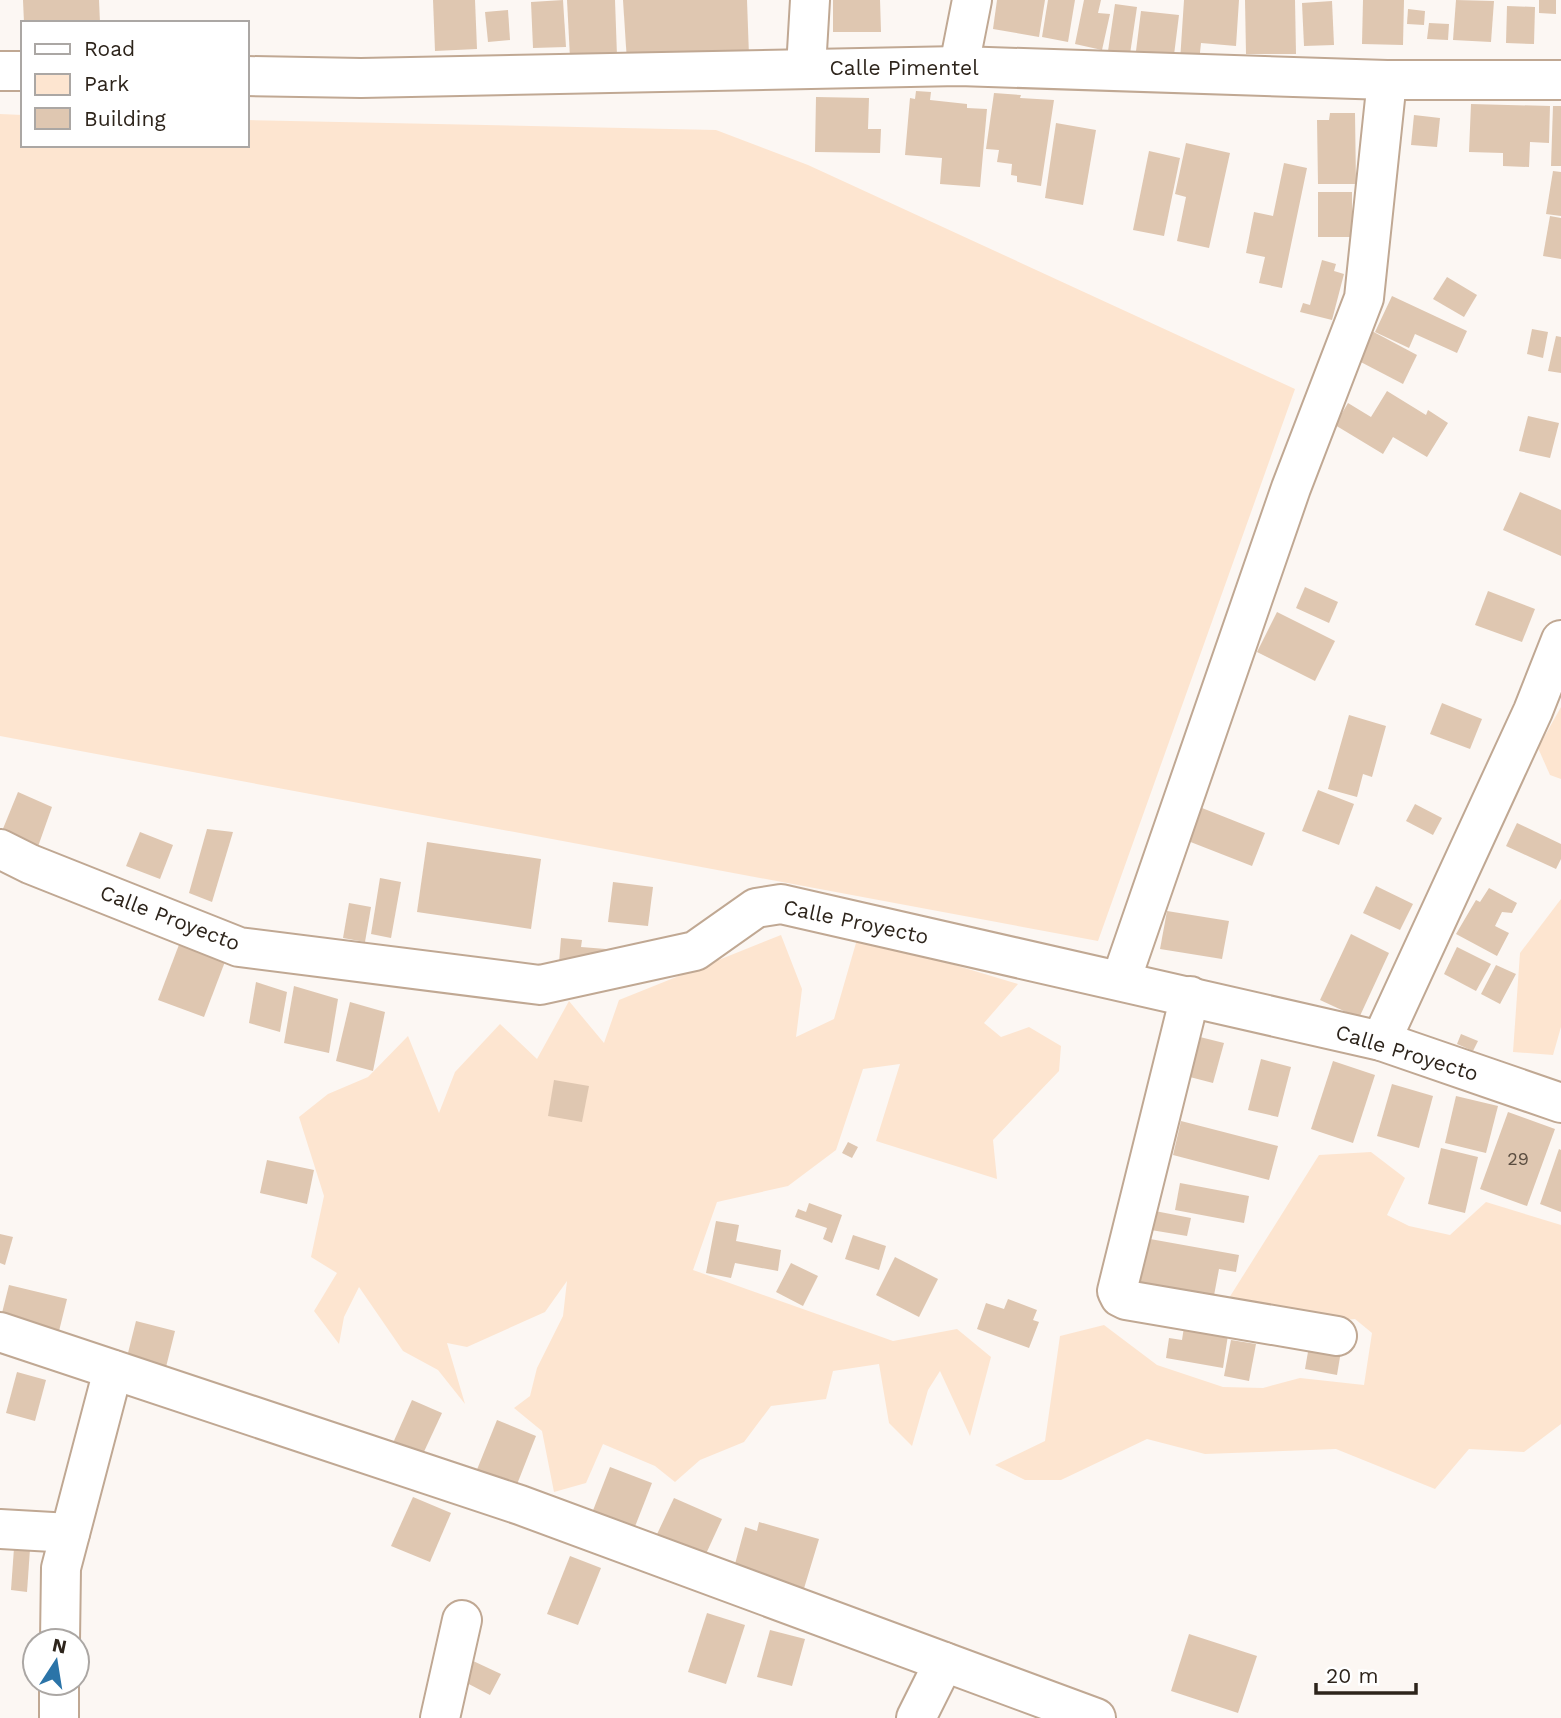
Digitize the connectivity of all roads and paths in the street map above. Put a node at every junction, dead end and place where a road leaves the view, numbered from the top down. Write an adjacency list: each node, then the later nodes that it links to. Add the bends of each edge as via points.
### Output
1 (810, 0): 4 (street)
2 (972, 0): 3 (street)
3 (959, 66): 4 (street, Calle Pimentel); 8 (street, Calle Pimentel)
4 (806, 68): 7 (street, Calle Pimentel, via 361,78)
5 (0, 71): 6 (street)
6 (21, 71)
7 (248, 75)
8 (1387, 79): 9 (street, Calle Pimentel); 12 (street, via 1364,298 1291,488)
9 (1561, 80)
10 (1561, 640): 14 (street, via 1533,711)
11 (0, 849): 12 (street, Calle Proyecto, via 239,947 540,985 695,951 756,908 781,904)
12 (1121, 980): 13 (street, Calle Proyecto)
13 (1190, 996): 14 (street, Calle Proyecto); 17 (street, via 1117,1291 1126,1300)
14 (1381, 1041): 15 (street, Calle Proyecto)
15 (1561, 1103)
16 (0, 1332): 18 (street)
17 (1338, 1336)
18 (113, 1370): 20 (street); 23 (street, via 520,1505)
19 (0, 1529): 20 (street)
20 (70, 1533): 22 (street, via 61,1568)
21 (462, 1620): 26 (street)
22 (60, 1627)
23 (944, 1662): 27 (street); 28 (street)
24 (59, 1697): 25 (street)
25 (59, 1718)
26 (440, 1718)
27 (916, 1718)
28 (1096, 1718)

